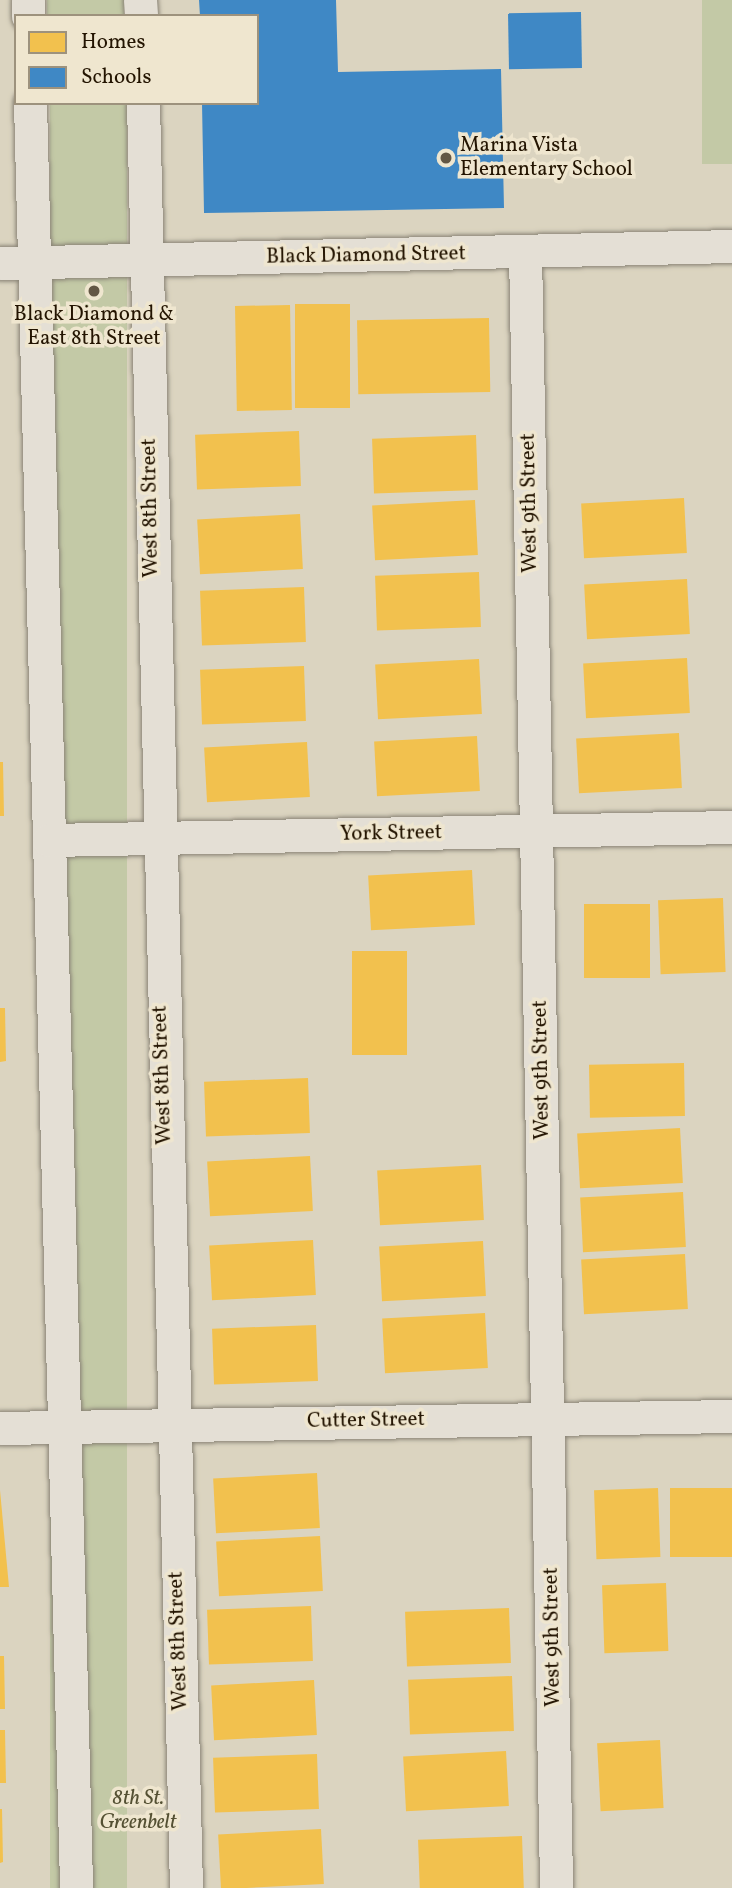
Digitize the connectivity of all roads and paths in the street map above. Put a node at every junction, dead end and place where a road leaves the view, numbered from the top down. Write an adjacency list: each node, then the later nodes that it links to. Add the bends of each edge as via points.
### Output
1 (30, 105): 6 (street)
2 (143, 105): 5 (street, West 8th Street)
3 (732, 246): 4 (street, Black Diamond Street)
4 (525, 252): 5 (street, Black Diamond Street); 9 (street, West 9th Street)
5 (147, 261): 6 (street, Black Diamond Street); 10 (street, West 8th Street)
6 (33, 262): 7 (street, Black Diamond Street); 11 (street)
7 (0, 263)
8 (732, 827): 9 (street, York Street)
9 (537, 831): 10 (street, York Street); 13 (street, West 9th Street)
10 (156, 839): 11 (street, York Street); 14 (street, West 8th Street)
11 (49, 840): 15 (street)
12 (732, 1416): 13 (street, Cutter Street)
13 (550, 1417): 14 (street, Cutter Street); 19 (street, West 9th Street)
14 (173, 1425): 15 (street, Cutter Street); 18 (street, West 8th Street)
15 (62, 1426): 16 (street, Cutter Street); 17 (street)
16 (0, 1428)
17 (76, 1888)
18 (186, 1888)
19 (556, 1888)

